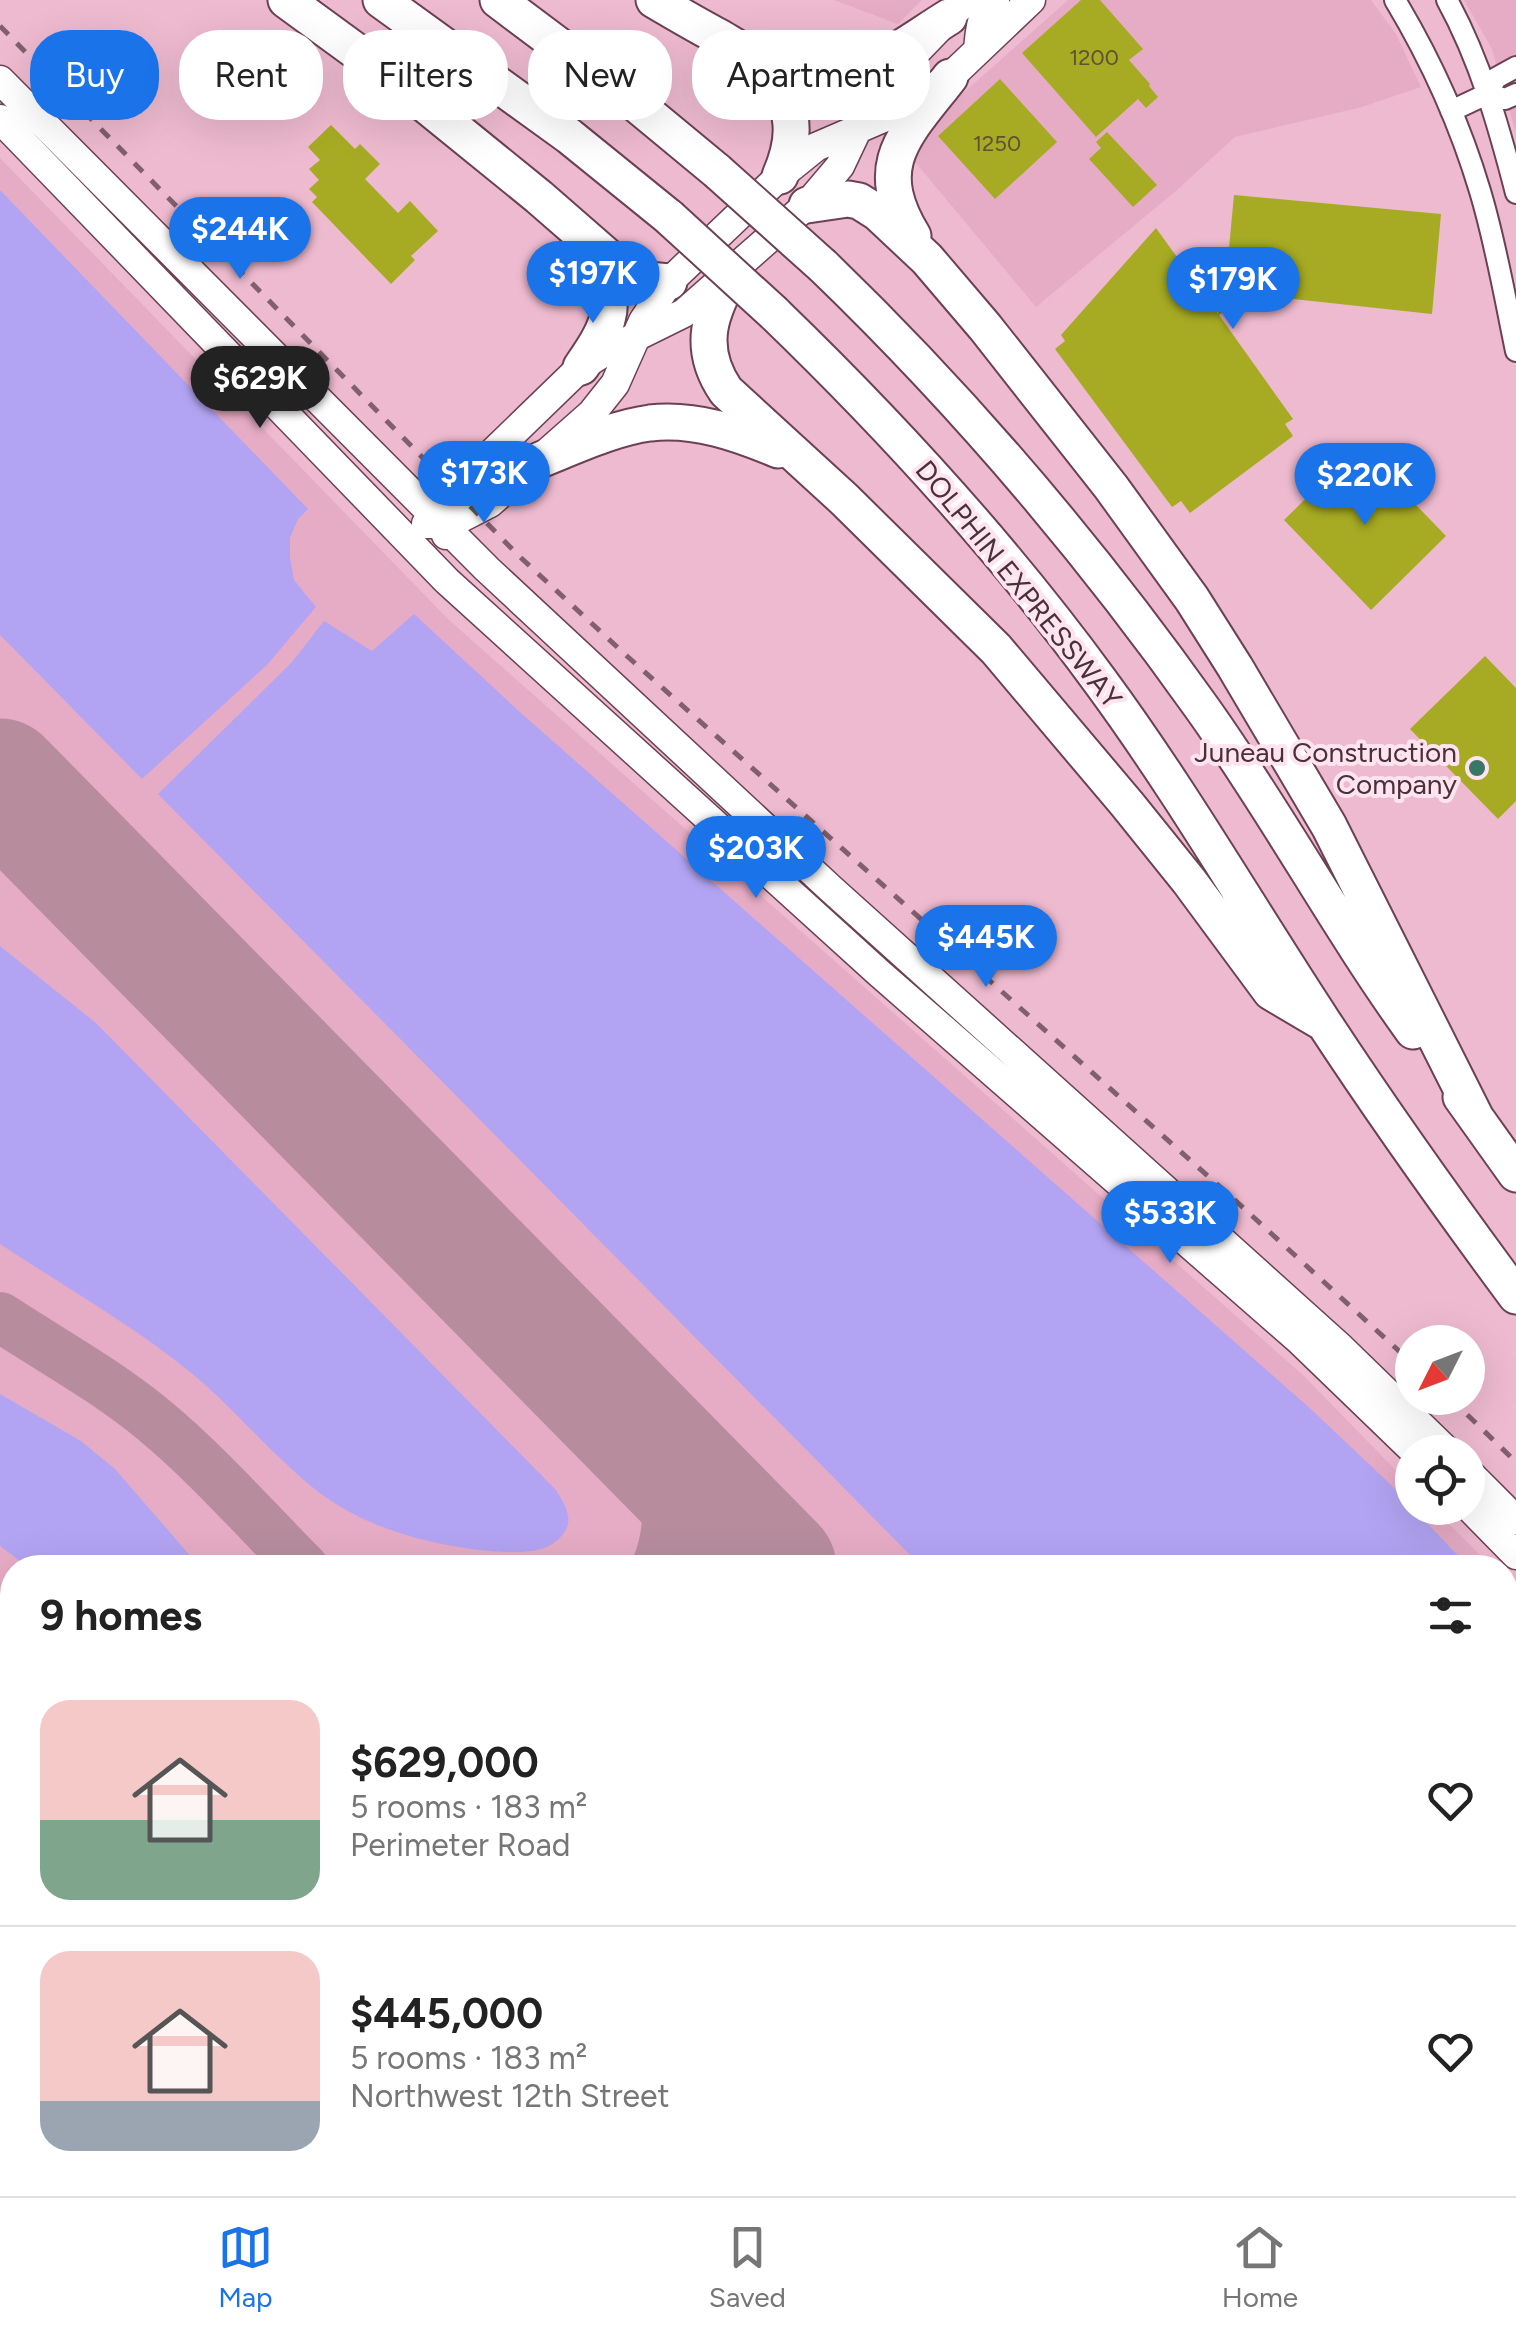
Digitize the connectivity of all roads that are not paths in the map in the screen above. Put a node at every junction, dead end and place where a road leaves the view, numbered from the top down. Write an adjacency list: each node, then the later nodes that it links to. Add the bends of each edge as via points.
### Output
1 (286, 0): 25 (highway)
2 (381, 0): 39 (highway, DOLPHIN EXPRESSWAY, bridge, via 668,217 872,409 1044,606 1146,744)
3 (498, 0): 40 (highway, bridge, via 717,171 886,326 988,436 1122,598 1203,709 1382,988)
4 (654, 0): 10 (highway)
5 (994, 0): 12 (main road, via 979,22)
6 (1031, 0): 12 (main road)
7 (1395, 0): 18 (street)
8 (1447, 0): 16 (street)
9 (958, 8): 11 (highway); 21 (main road, via 886,83)
10 (706, 30)
11 (926, 30)
12 (978, 50): 14 (main road)
13 (1516, 68): 16 (street, via 1496,78)
14 (950, 77): 21 (main road); 26 (highway, via 906,134 894,163 900,215)
15 (0, 80): 36 (main road)
16 (1487, 94): 17 (street); 18 (street); 23 (street)
17 (1516, 94)
18 (1452, 111): 30 (street, via 1487,218)
19 (0, 120): 35 (main road)
20 (790, 120): 22 (highway)
21 (858, 128): 22 (main road, via 816,146); 24 (main road, via 840,166)
22 (780, 176): 28 (main road)
23 (1516, 193)
24 (808, 205): 26 (highway, via 859,201); 27 (main road)
25 (569, 222): 28 (highway, via 626,272); 31 (highway, via 610,302 602,335)
26 (926, 258): 40 (highway, via 1111,487 1236,667 1329,826)
27 (734, 270): 29 (main road, via 684,313); 33 (highway, via 709,326 712,368 738,404)
28 (669, 282): 29 (main road)
29 (635, 338): 31 (main road); 32 (main road, via 606,397)
30 (1516, 351)
31 (581, 367): 36 (main road, via 444,503)
32 (540, 460): 33 (highway, via 624,428 673,422 728,431); 34 (main road)
33 (802, 460): 39 (highway, via 996,649 1140,819 1271,992)
34 (490, 503): 36 (main road); 37 (main road, via 480,526)
35 (381, 514): 36 (main road); 38 (main road)
36 (442, 524): 37 (main road); 38 (main road, via 468,579 559,664)
37 (487, 568): 44 (main road)
38 (593, 714): 43 (main road, via 1299,1340)
39 (1325, 1024): 42 (highway, DOLPHIN EXPRESSWAY)
40 (1475, 1116): 41 (highway)
41 (1516, 1174)
42 (1516, 1296)
43 (1397, 1435)
44 (1431, 1435)
45 (1485, 1489): 46 (main road)
46 (1516, 1520)
47 (1485, 1523): 48 (main road)
48 (1516, 1555)

